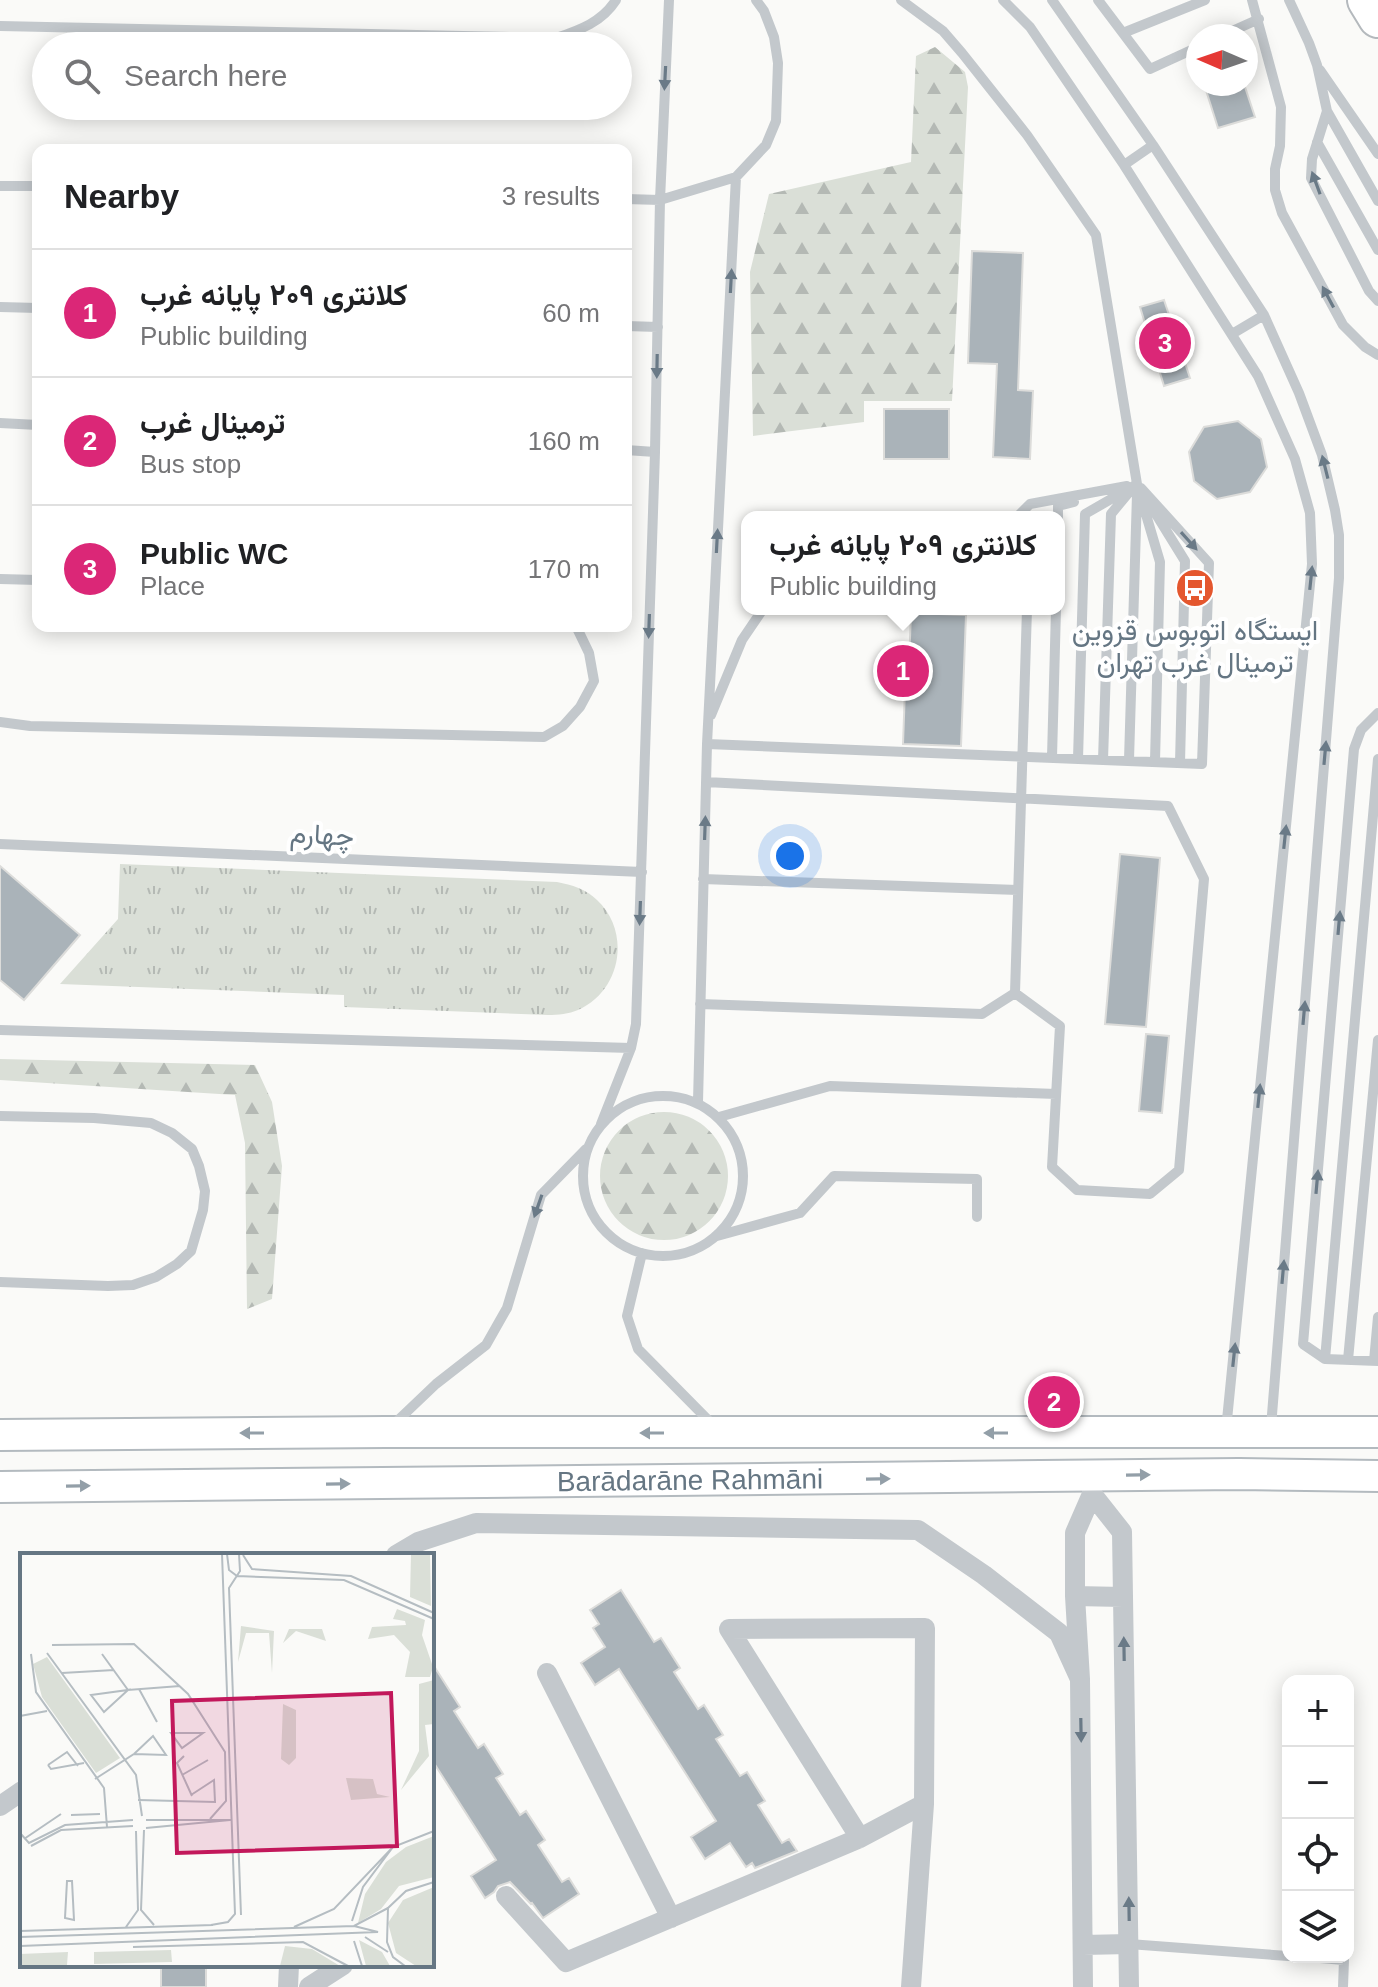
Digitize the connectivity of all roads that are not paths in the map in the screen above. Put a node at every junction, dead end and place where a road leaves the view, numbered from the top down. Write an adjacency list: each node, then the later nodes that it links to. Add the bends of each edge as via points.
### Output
1 (616, 0): 18 (lane, via 586,28)
2 (669, 0): 31 (lane, one-way to 31)
3 (756, 0): 27 (lane, via 774,37 776,121 766,145)
4 (901, 0): 46 (lane, via 943,31 962,53 1096,235)
5 (1003, 0): 26 (lane, via 1030,27)
6 (1052, 0): 24 (lane)
7 (1116, 0): 12 (lane)
8 (1205, 0): 19 (lane)
9 (1252, 0): 14 (lane)
10 (1289, 0): 21 (lane)
11 (1367, 0): 13 (highway)
12 (1100, 2): 19 (lane)
13 (1378, 18)
14 (1259, 19): 15 (lane); 41 (lane, one-way to 14, via 1343,325 1282,213 1275,190 1281,107)
15 (1248, 24)
16 (0, 26): 17 (lane)
17 (278, 32)
18 (574, 32)
19 (1123, 33): 20 (lane, via 1150,69)
20 (1186, 52)
21 (1317, 65): 22 (lane); 25 (lane)
22 (1327, 111): 23 (lane); 32 (lane)
23 (1317, 142): 33 (lane); 34 (lane, one-way to 23, via 1311,178)
24 (1153, 145): 26 (lane); 37 (lane)
25 (1378, 154)
26 (1124, 165): 40 (lane)
27 (736, 177): 31 (lane); 58 (lane, one-way to 27)
28 (0, 186): 29 (lane)
29 (32, 186)
30 (632, 199): 31 (lane)
31 (660, 200): 39 (lane)
32 (1378, 201)
33 (1378, 250)
34 (1378, 301)
35 (0, 307): 36 (lane)
36 (32, 308)
37 (1264, 315): 40 (lane); 98 (lane, one-way to 37, via 1339,535 1322,455)
38 (632, 326): 39 (lane)
39 (658, 327): 45 (lane, one-way to 45)
40 (1232, 334): 95 (lane, one-way to 40, via 1312,564 1310,513 1295,459 1258,376)
41 (1378, 355)
42 (0, 423): 43 (lane)
43 (32, 425)
44 (632, 450): 45 (lane)
45 (655, 452): 72 (lane, one-way to 72)
46 (1137, 484): 47 (lane); 50 (lane, via 1058,506); 63 (lane, via 1085,514); 65 (lane, via 1111,514); 66 (lane); 67 (lane, via 1160,562); 68 (lane, via 1185,561); 68 (lane, one-way to 68, via 1209,563 1202,764)
47 (1030, 504): 48 (lane); 49 (lane)
48 (1023, 511)
49 (1030, 511)
50 (1058, 511)
51 (0, 579): 52 (lane)
52 (32, 580)
53 (759, 615): 58 (lane, via 742,640)
54 (1027, 615): 61 (lane)
55 (1056, 615): 62 (lane)
56 (579, 632): 59 (lane, via 594,681 580,707 544,737)
57 (1378, 713): 91 (lane, one-way to 57, via 1303,1344 1354,749 1361,730)
58 (708, 721): 60 (lane)
59 (0, 722)
60 (707, 744): 61 (lane); 69 (lane)
61 (1022, 756): 62 (lane); 70 (lane)
62 (1052, 757): 63 (lane)
63 (1078, 759): 65 (lane)
64 (1378, 759): 91 (lane)
65 (1103, 760): 66 (lane)
66 (1129, 760): 67 (lane)
67 (1155, 761): 68 (lane)
68 (1180, 763)
69 (706, 782): 70 (lane); 73 (lane, one-way to 69)
70 (1021, 798): 74 (lane); 80 (lane, via 1168,806 1204,879 1179,1170 1150,1194 1077,1190 1052,1167)
71 (0, 844): 72 (lane, چهارم)
72 (642, 872): 79 (lane, one-way to 79)
73 (703, 879): 74 (lane); 76 (lane)
74 (1018, 890): 75 (lane)
75 (1015, 993): 76 (lane, via 982,1014); 80 (lane, via 1060,1026)
76 (700, 1004): 81 (lane)
77 (0, 1030): 79 (lane)
78 (1378, 1040): 92 (lane)
79 (631, 1048): 84 (lane)
80 (1056, 1094): 83 (lane, via 830,1086)
81 (698, 1102): 83 (lane); 84 (lane, via 646,1096)
82 (0, 1116): 89 (lane, via 151,1123 192,1149 205,1191 191,1251 156,1277 108,1286)
83 (719, 1117): 87 (lane, via 735,1139 743,1164 742,1191 733,1216)
84 (601, 1124): 85 (lane)
85 (588, 1147): 88 (lane, via 583,1173 586,1200 598,1224 618,1242); 94 (lane, one-way to 94, via 541,1195 507,1308 486,1345)
86 (977, 1217): 87 (lane, via 977,1179 834,1176 800,1213)
87 (717, 1236): 88 (lane, via 694,1250 668,1256)
88 (642, 1253): 97 (lane, via 627,1316 638,1349)
89 (0, 1282)
90 (1378, 1317): 93 (lane)
91 (1325, 1359): 92 (lane)
92 (1348, 1360): 93 (lane)
93 (1376, 1361)
94 (385, 1432): 97 (main road, Barādarāne Rahmāni, one-way to 94); 99 (main road, Barādarāne Rahmāni, one-way to 99)
95 (1226, 1432): 97 (main road, Barādarāne Rahmāni, one-way to 97); 98 (main road, Barādarāne Rahmāni)
96 (1378, 1432): 98 (main road, Barādarāne Rahmāni)
97 (721, 1433)
98 (1270, 1433)
99 (0, 1435)
100 (1378, 1476): 101 (main road, Barādarāne Rahmāni, one-way to 100, via 1239,1474)
101 (1092, 1485): 102 (main road, Barādarāne Rahmāni, one-way to 101); 104 (street, via 1075,1533); 105 (street, via 1122,1532)
102 (0, 1487)
103 (399, 1553): 107 (street, via 476,1523 918,1530 1059,1633)
104 (1075, 1596): 105 (street); 107 (street)
105 (1123, 1597): 114 (street, one-way to 105)
106 (547, 1673): 113 (street)
107 (1080, 1679): 115 (street, one-way to 115)
108 (20, 1792): 110 (street)
109 (924, 1804): 111 (street); 111 (street, via 925,1628 729,1629); 122 (street)
110 (0, 1806)
111 (860, 1838): 113 (street)
112 (506, 1896): 113 (street, via 566,1962)
113 (671, 1918)
114 (1129, 1944): 115 (street); 116 (lane); 124 (street)
115 (1083, 1945): 123 (street)
116 (1282, 1956)
117 (1344, 1963): 125 (lane)
118 (289, 1967): 120 (street)
119 (340, 1967): 121 (street)
120 (288, 1987)
121 (309, 1987)
122 (911, 1987)
123 (1083, 1987)
124 (1129, 1987)
125 (1343, 1987)

